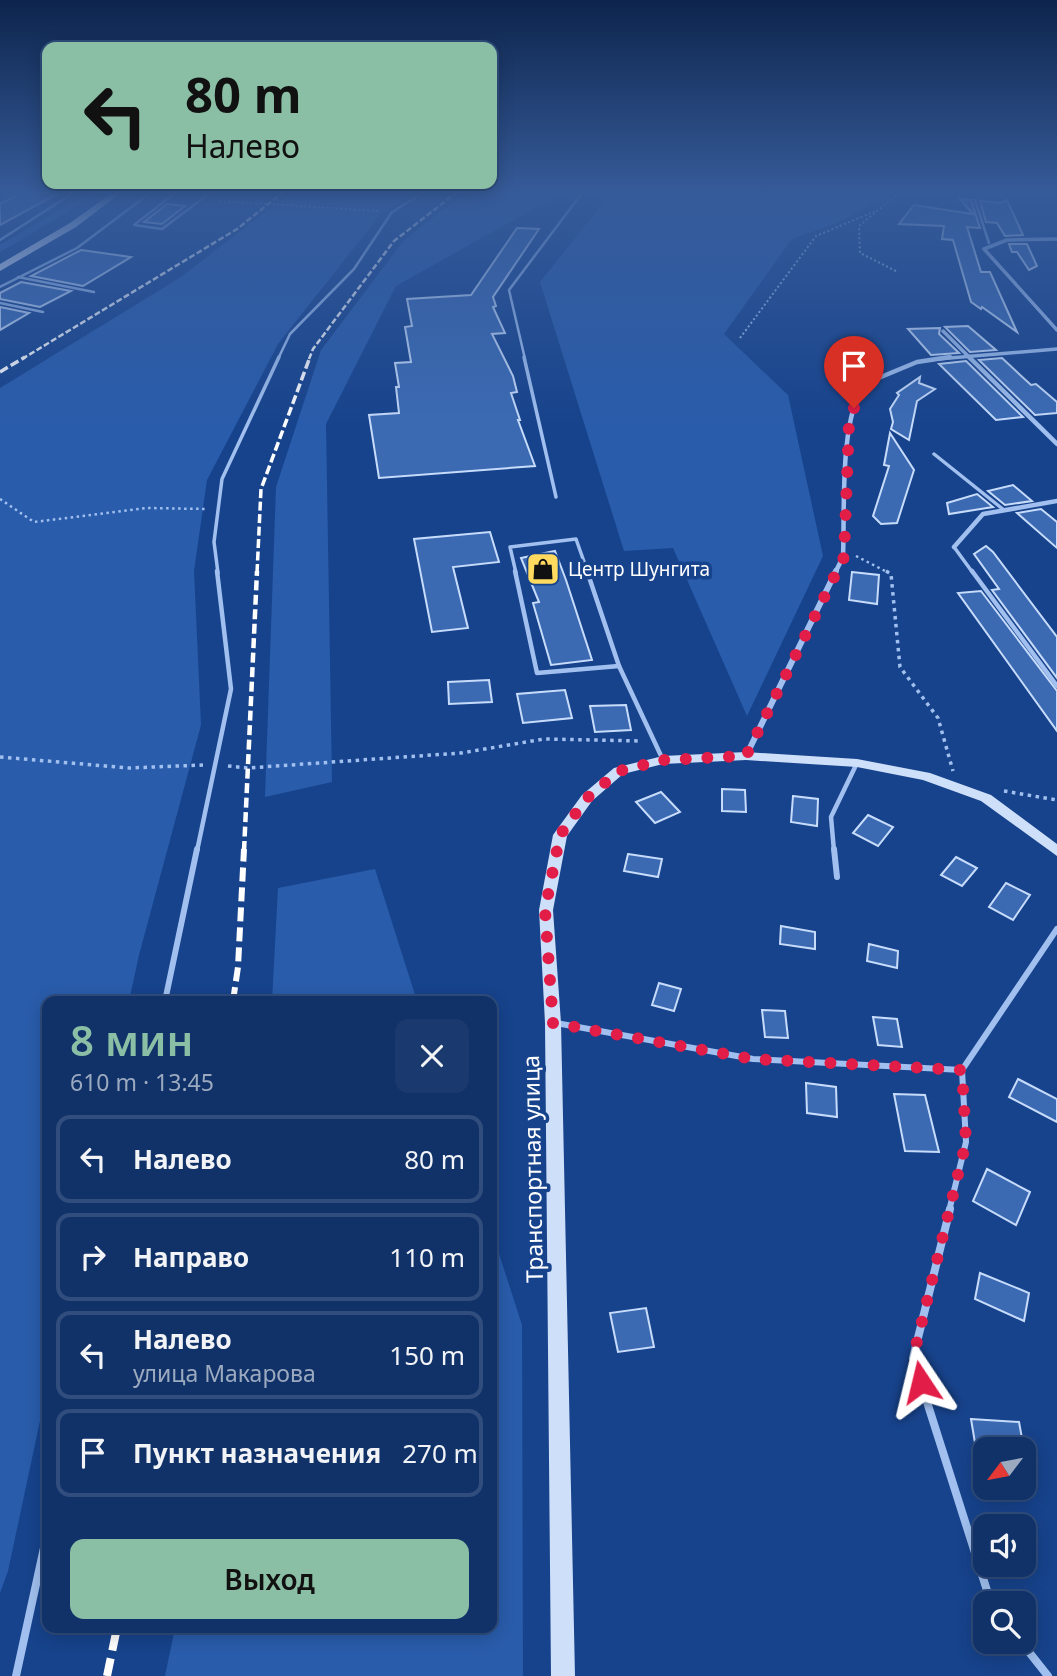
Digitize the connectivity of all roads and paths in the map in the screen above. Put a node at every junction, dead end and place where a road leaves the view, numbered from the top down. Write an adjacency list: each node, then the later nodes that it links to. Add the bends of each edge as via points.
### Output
1 (30, 271): 6 (lane)
2 (352, 271): 21 (lane, via 290,334 222,479)
3 (523, 271): 18 (lane, via 509,290)
4 (790, 271): 13 (path)
5 (1001, 271): 11 (street)
6 (18, 277): 7 (lane); 8 (lane)
7 (0, 287)
8 (94, 292)
9 (0, 303): 10 (lane)
10 (43, 312)
11 (1057, 330)
12 (943, 331): 15 (street)
13 (740, 338)
14 (1057, 349): 15 (street)
15 (965, 355): 16 (street); 24 (street, via 917,362 864,384 859,392 849,423)
16 (1057, 444)
17 (934, 454): 22 (lane)
18 (556, 497)
19 (0, 499): 21 (path, via 34,522 147,508)
20 (1057, 501): 22 (street)
21 (218, 509): 32 (lane, via 214,542 231,689)
22 (1004, 510): 23 (street, via 983,514)
23 (954, 547): 26 (lane)
24 (844, 550): 28 (street); 33 (path, via 891,574 900,667 938,718)
25 (619, 666): 25 (lane, via 576,539 510,547 537,673); 27 (lane)
26 (1057, 686)
27 (654, 741): 30 (lane); 32 (path, via 544,738 435,755 248,768)
28 (746, 756): 30 (main road, Транспортная улица); 31 (main road, Транспортная улица)
29 (0, 757): 32 (path, via 129,768)
30 (663, 760): 40 (main road, Транспортная улица, via 619,771 587,798 560,835 545,910)
31 (857, 763): 33 (main road, Транспортная улица, via 925,776); 37 (lane, via 831,817)
32 (215, 765): 39 (lane)
33 (958, 788): 36 (main road, Транспортная улица, via 986,798)
34 (995, 790): 35 (path)
35 (1057, 800)
36 (1057, 851)
37 (837, 877)
38 (1057, 929): 41 (lane)
39 (165, 996)
40 (553, 1023): 41 (lane, via 753,1059); 46 (main road, Транспортная улица)
41 (962, 1070): 43 (lane, via 966,1142 913,1358)
42 (42, 1557): 45 (lane)
43 (987, 1591)
44 (1031, 1654): 47 (lane)
45 (16, 1676)
46 (563, 1676)
47 (1048, 1676)

